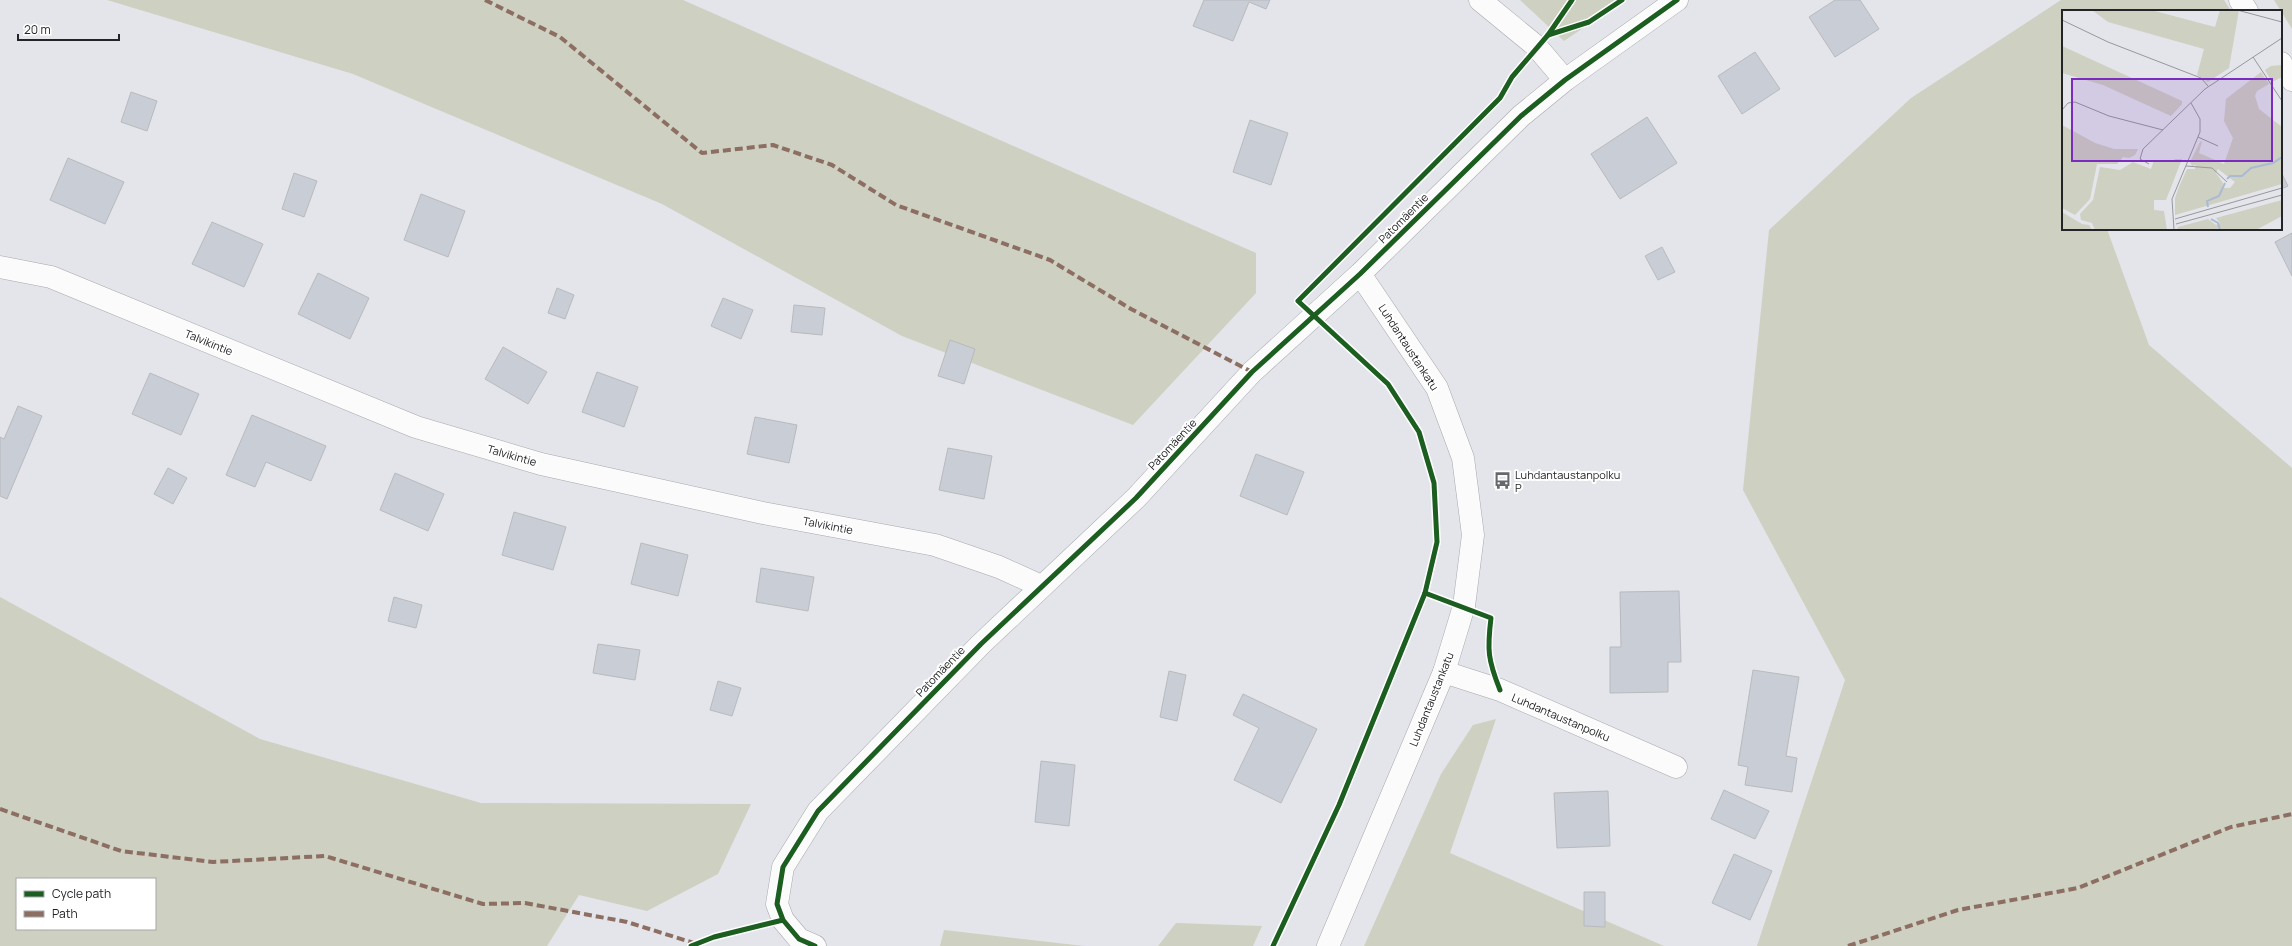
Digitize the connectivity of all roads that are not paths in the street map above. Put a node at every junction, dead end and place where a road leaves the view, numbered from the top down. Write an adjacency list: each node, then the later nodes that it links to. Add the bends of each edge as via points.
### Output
1 (1480, 0): 6 (street, via 1536,46)
2 (1677, 0): 6 (street, Patomäentie)
3 (2240, 0): 4 (street)
4 (2246, 10)
5 (2282, 65): 7 (street)
6 (1565, 80): 9 (street, Patomäentie, via 1521,116)
7 (2292, 80)
8 (0, 267): 10 (street, Talvikintie, via 51,276 416,427 540,464 763,513 935,545)
9 (1360, 274): 10 (street, Patomäentie, via 1252,372 1136,498); 11 (street, Luhdantaustankatu, via 1437,388 1463,458 1473,535 1464,606)
10 (1041, 586): 13 (street, Patomäentie, via 818,810 783,867 777,904 783,920 798,938)
11 (1444, 672): 12 (street, Luhdantaustanpolku, via 1500,690); 14 (street, Luhdantaustankatu)
12 (1676, 766)
13 (815, 946)
14 (1328, 946)

